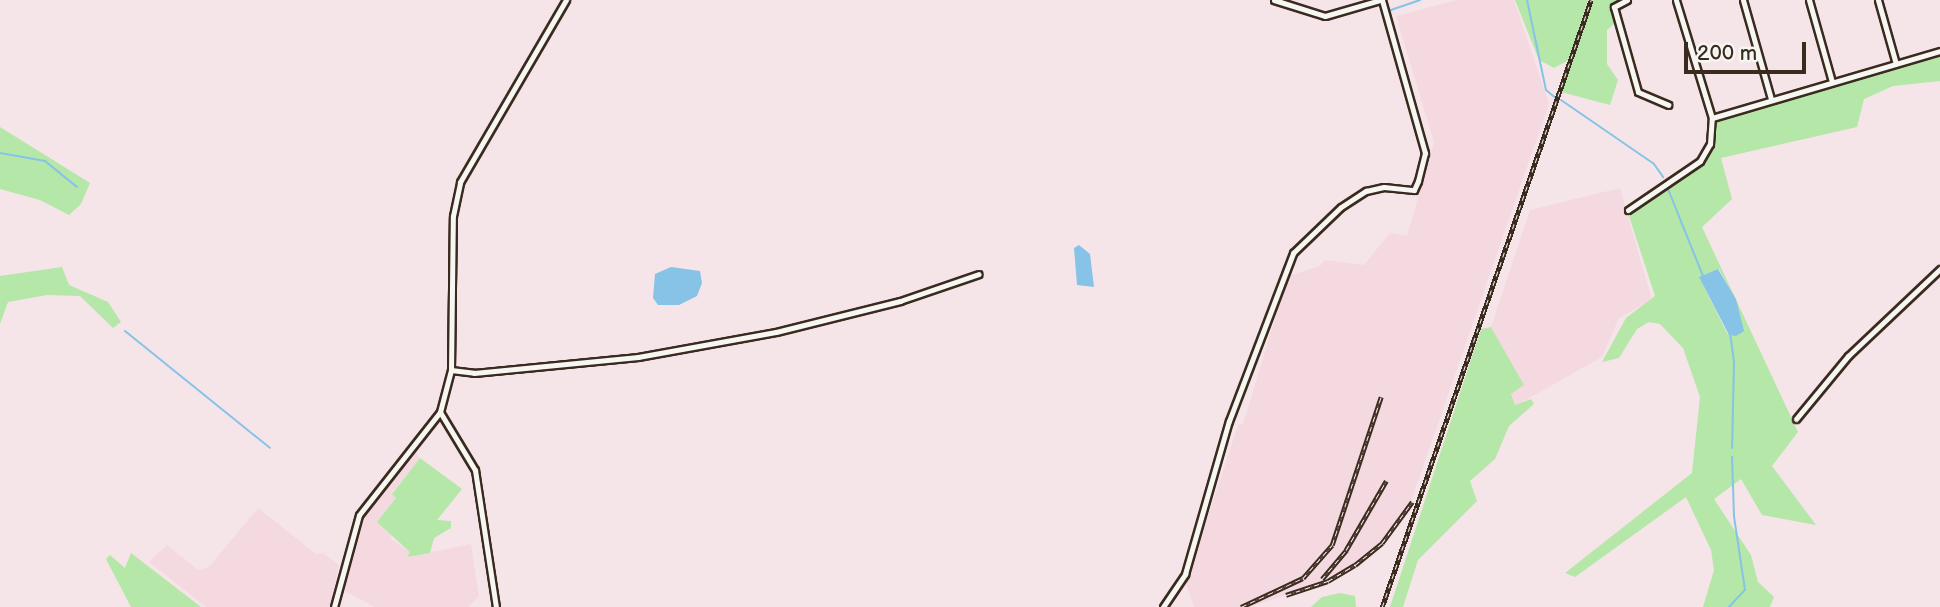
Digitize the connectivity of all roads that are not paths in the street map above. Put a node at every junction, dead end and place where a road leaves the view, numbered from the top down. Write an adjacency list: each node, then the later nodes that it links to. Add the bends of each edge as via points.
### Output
1 (566, 0): 18 (street, via 459,187 453,216)
2 (1274, 0): 3 (street, via 1325,16)
3 (1381, 0): 23 (street, via 1424,153 1415,190 1384,187 1366,191 1293,253 1229,421 1185,575)
4 (1627, 0): 13 (street, via 1615,3 1638,92)
5 (1676, 0): 14 (street)
6 (1743, 0): 12 (street)
7 (1809, 0): 11 (street)
8 (1878, 0): 10 (street)
9 (1940, 51): 10 (street)
10 (1896, 64): 11 (street)
11 (1832, 82): 12 (street)
12 (1771, 99): 14 (street)
13 (1668, 106)
14 (1712, 118): 15 (street, via 1710,144 1700,161)
15 (1628, 210)
16 (1940, 269): 20 (street, via 1848,356)
17 (979, 274): 18 (street, via 901,301 776,332 638,357 474,373)
18 (451, 370): 19 (street)
19 (440, 412): 21 (street, via 359,515); 22 (street, via 476,473)
20 (1796, 419)
21 (334, 607)
22 (496, 607)
23 (1163, 607)

